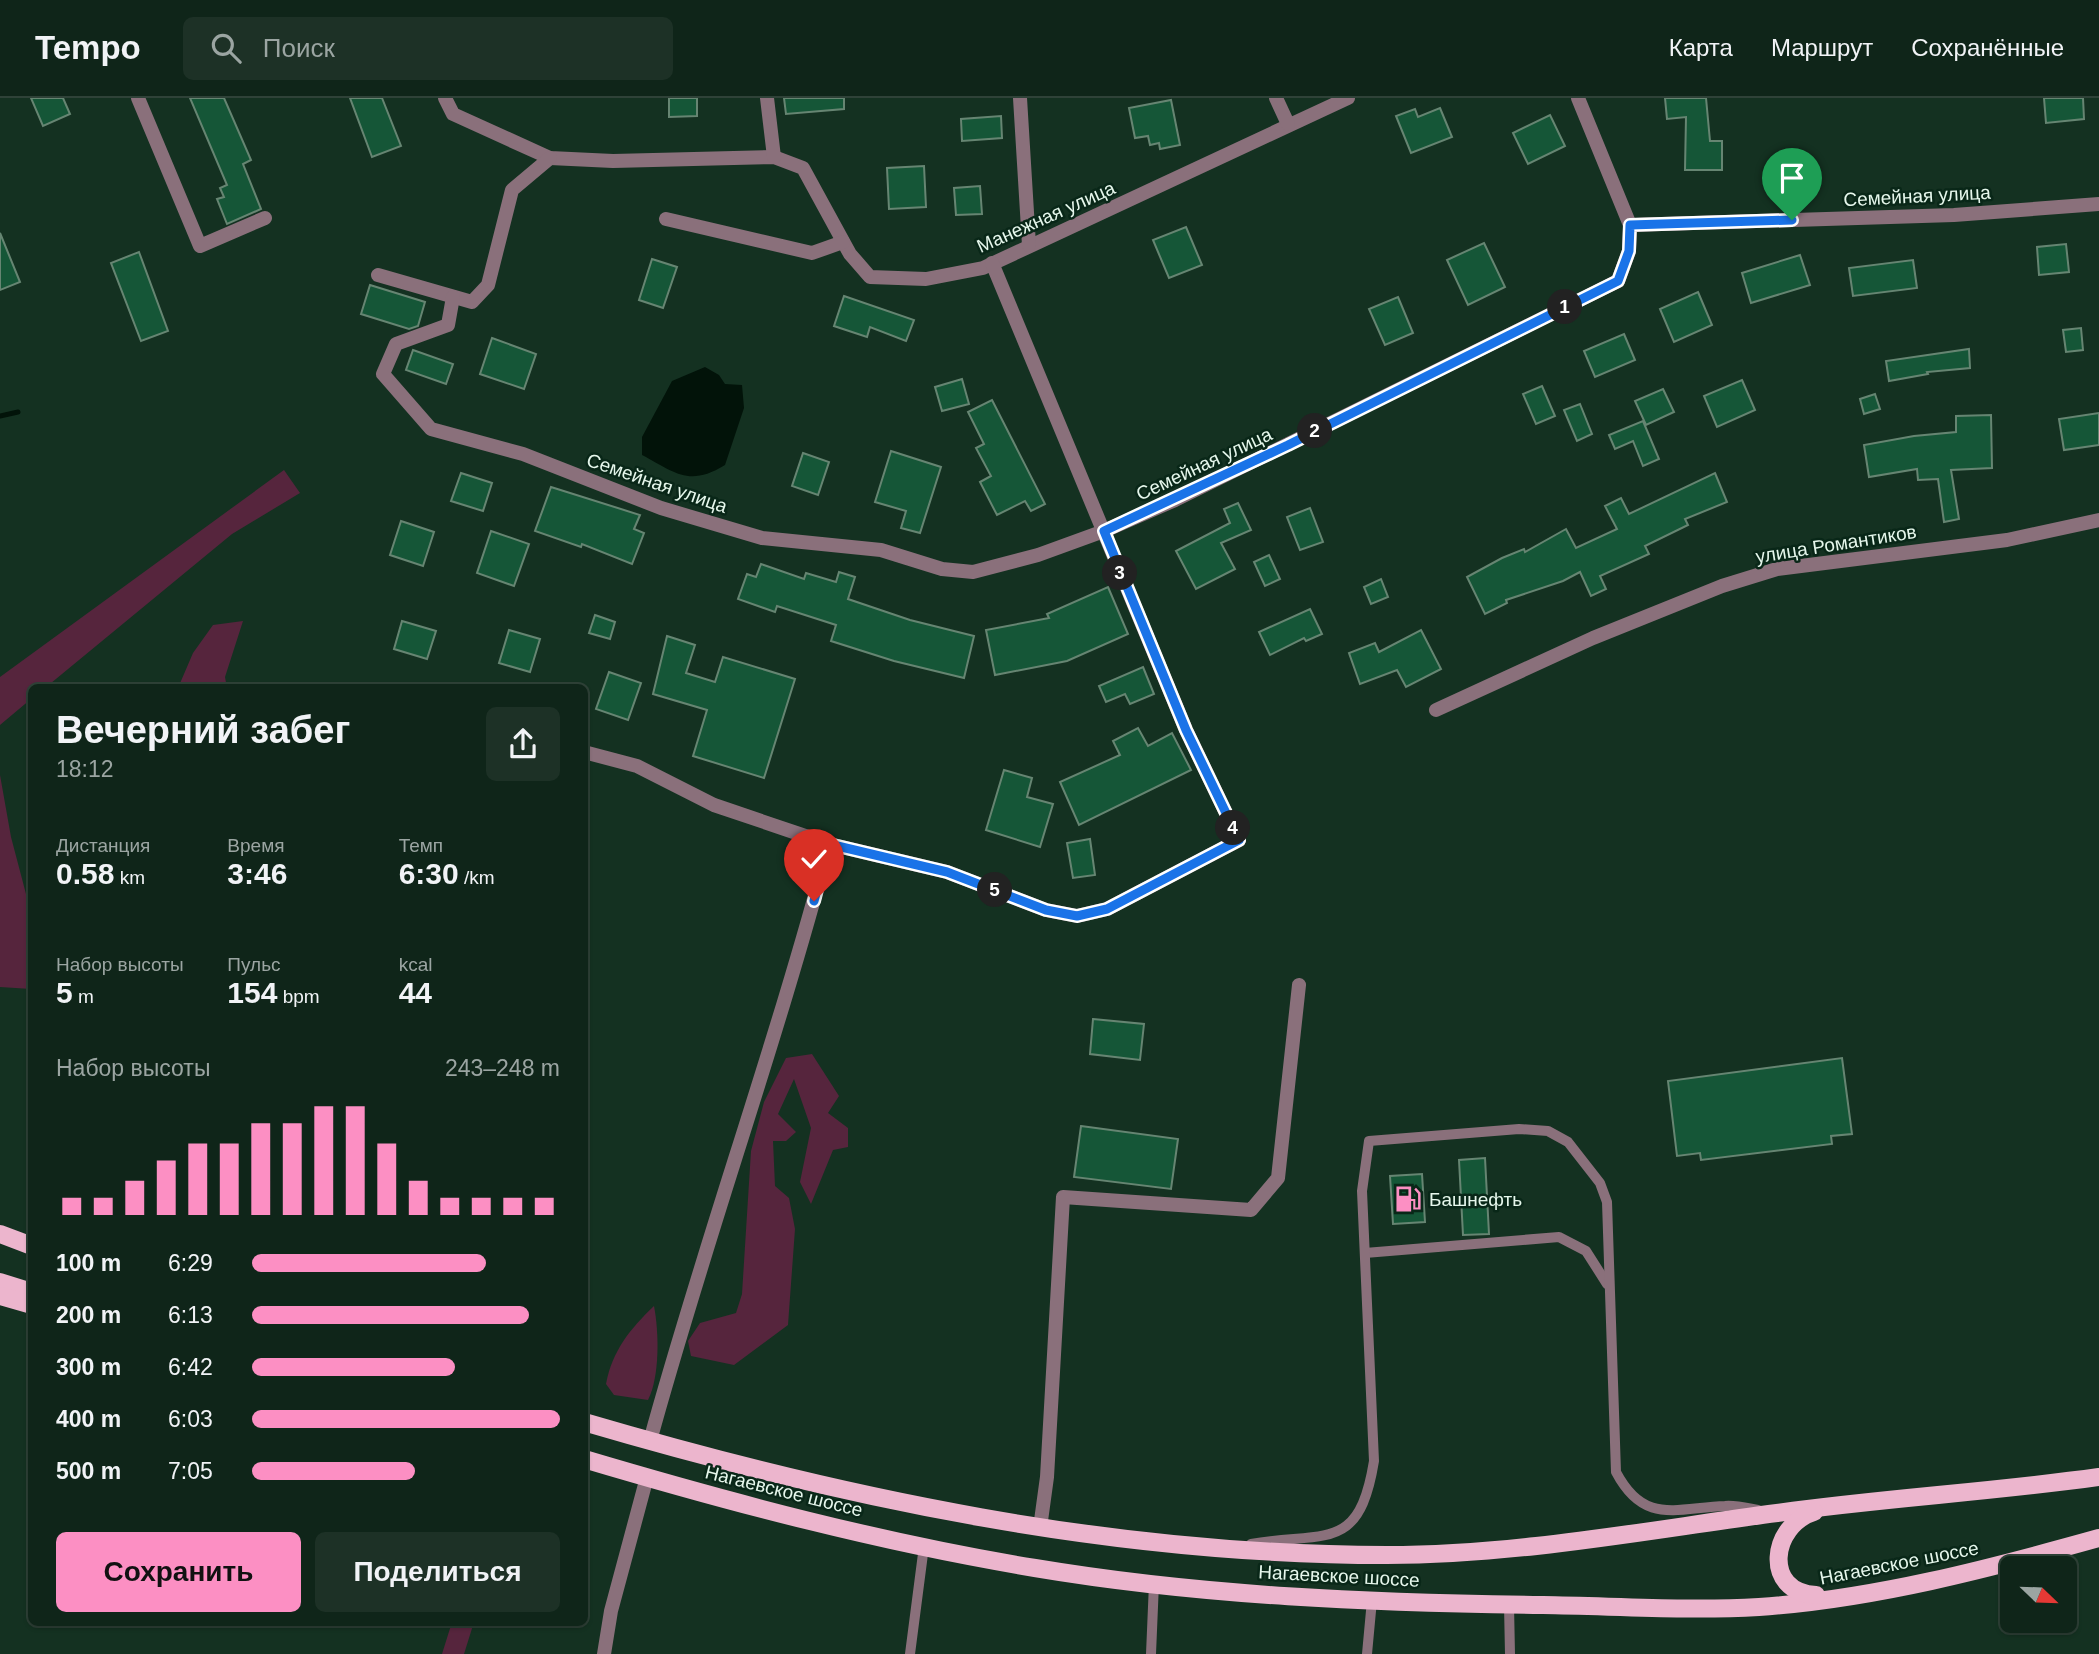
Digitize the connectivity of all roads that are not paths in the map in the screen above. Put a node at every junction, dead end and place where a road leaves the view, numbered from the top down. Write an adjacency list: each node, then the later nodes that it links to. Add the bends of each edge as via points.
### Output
1 (138, 98): 12 (street, via 200,246)
2 (444, 98): 10 (street, Манежная улица, via 453,114)
3 (767, 98): 9 (street)
4 (1020, 98): 16 (street)
5 (1276, 98): 8 (street)
6 (1348, 98): 8 (street, Манежная улица)
7 (1578, 98): 14 (street)
8 (1288, 124): 16 (street, Манежная улица)
9 (774, 157): 10 (street, Манежная улица); 15 (street, Манежная улица, via 803,168)
10 (550, 159): 19 (street, via 512,190 488,285 472,302)
11 (2099, 204): 14 (street, Семейная улица, via 1954,215)
12 (265, 218)
13 (666, 219): 15 (street, via 812,253)
14 (1630, 225): 21 (street, Семейная улица, via 1629,251 1618,281)
15 (843, 242): 17 (street, Манежная улица, via 870,277 926,279)
16 (1029, 245): 17 (street, Манежная улица)
17 (992, 263): 21 (street)
18 (378, 275): 19 (street)
19 (453, 297): 21 (street, Семейная улица, via 448,325 396,344 383,374 431,429 523,454 661,508 762,538 881,550 942,569 973,572)
20 (2099, 520): 22 (street, улица Романтиков, via 2007,540 1766,572 1593,638)
21 (1104, 531): 24 (street, via 1186,730 1239,840 1107,909 1077,916 1046,910 947,872)
22 (1436, 710)
23 (588, 753): 24 (street, via 637,766 714,805)
24 (829, 844): 37 (street, via 799,957 704,1251)
25 (1299, 985): 43 (street, via 1278,1178 1251,1210 1063,1197)
26 (0, 1234): 28 (main road)
27 (0, 1244): 29 (main road)
28 (28, 1244)
29 (28, 1253)
30 (1365, 1253): 32 (lane, via 1559,1237 1586,1251); 32 (lane, via 1362,1191 1369,1140 1548,1131 1568,1142 1600,1183 1607,1202); 46 (lane, via 1374,1461 1361,1512 1331,1537 1288,1538)
31 (0, 1282): 33 (main road)
32 (1607, 1285): 42 (lane, via 1616,1472 1627,1493 1662,1512 1728,1506)
33 (28, 1291)
34 (0, 1296): 35 (main road)
35 (28, 1304)
36 (588, 1423): 37 (main road, Нагаевское шоссе)
37 (650, 1441): 43 (main road, Нагаевское шоссе, via 917,1507)
38 (588, 1460): 39 (main road, Нагаевское шоссе)
39 (647, 1477): 45 (main road, Нагаевское шоссе); 51 (street)
40 (2099, 1477): 41 (main road, Нагаевское шоссе)
41 (1838, 1505): 42 (main road, Нагаевское шоссе); 48 (main road, via 1793,1523 1784,1535 1778,1563 1783,1579 1796,1591)
42 (1780, 1513): 46 (main road, Нагаевское шоссе, via 1518,1548 1444,1553 1354,1555)
43 (1040, 1528): 46 (main road, Нагаевское шоссе)
44 (2099, 1538): 48 (main road, Нагаевское шоссе, via 1945,1578)
45 (924, 1546): 47 (main road, Нагаевское шоссе, via 1036,1568); 52 (lane)
46 (1225, 1549)
47 (1154, 1583): 49 (main road, Нагаевское шоссе); 53 (lane)
48 (1846, 1596): 50 (main road, Нагаевское шоссе, via 1748,1607)
49 (1372, 1600): 50 (main road, Нагаевское шоссе); 54 (lane)
50 (1509, 1605): 55 (lane)
51 (604, 1654)
52 (910, 1654)
53 (1152, 1654)
54 (1367, 1654)
55 (1510, 1654)

